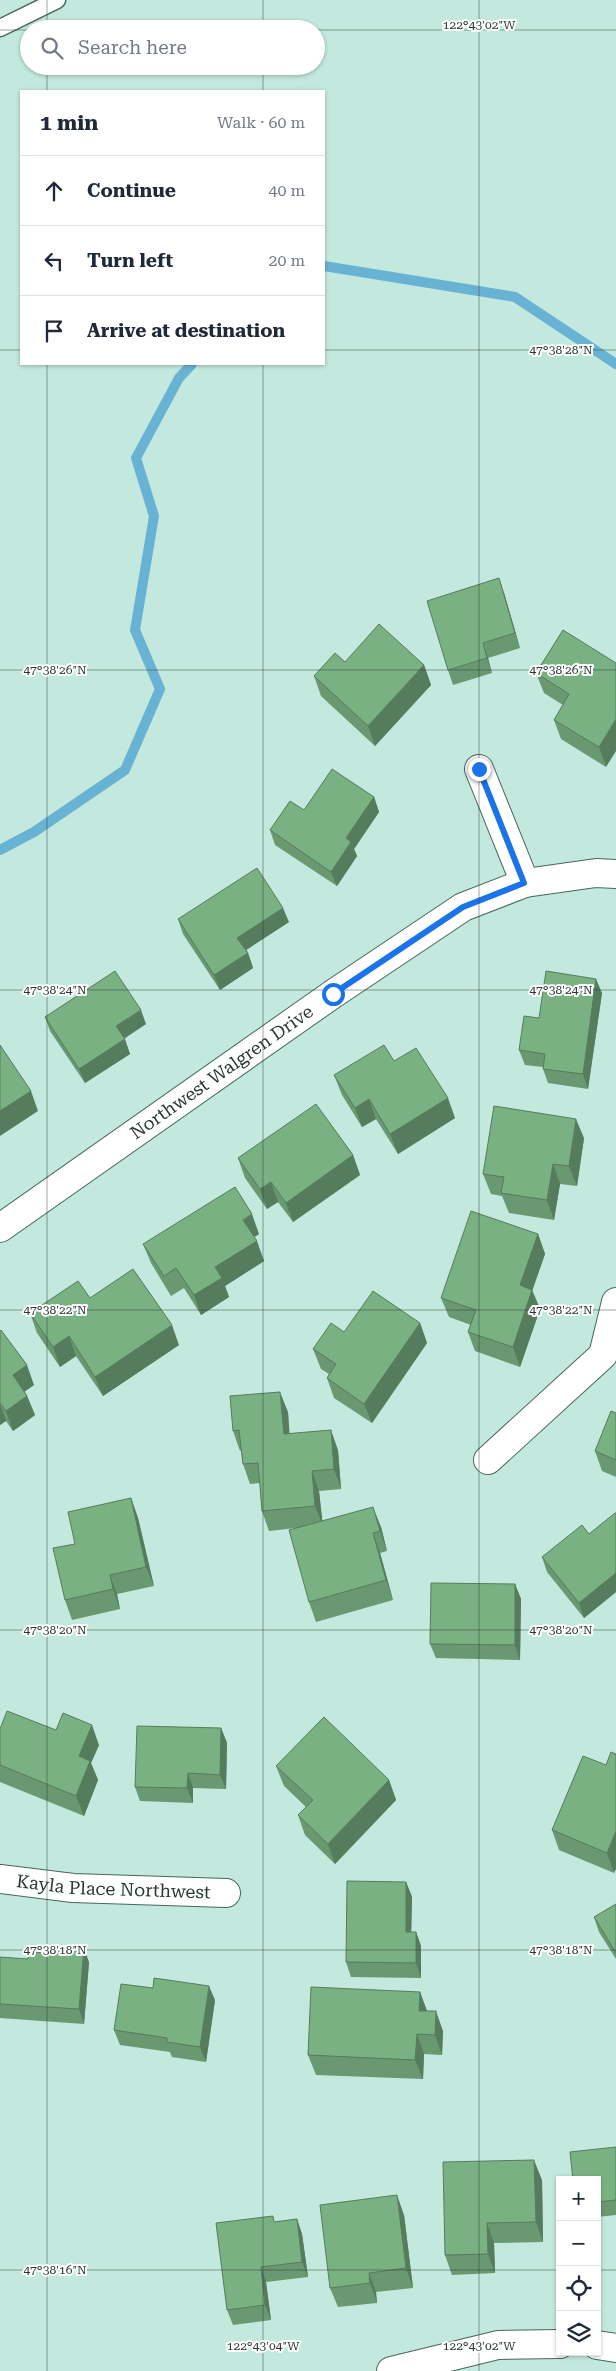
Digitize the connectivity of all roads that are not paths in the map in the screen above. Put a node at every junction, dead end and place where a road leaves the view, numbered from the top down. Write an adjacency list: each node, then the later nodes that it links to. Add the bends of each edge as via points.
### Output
1 (57, 0): 2 (lane)
2 (0, 28)
3 (479, 769): 5 (street)
4 (616, 874): 5 (street, Northwest Walgren Drive, via 596,873)
5 (524, 883): 6 (street, Northwest Walgren Drive, via 463,907 333,994)
6 (0, 1228)
7 (616, 1302): 8 (street, via 603,1355)
8 (488, 1460)
9 (0, 1879): 10 (street, Kayla Place Northwest, via 74,1888)
10 (226, 1893)
11 (556, 2344): 14 (street, via 498,2345)
12 (601, 2346): 13 (street)
13 (616, 2348)
14 (391, 2371)

